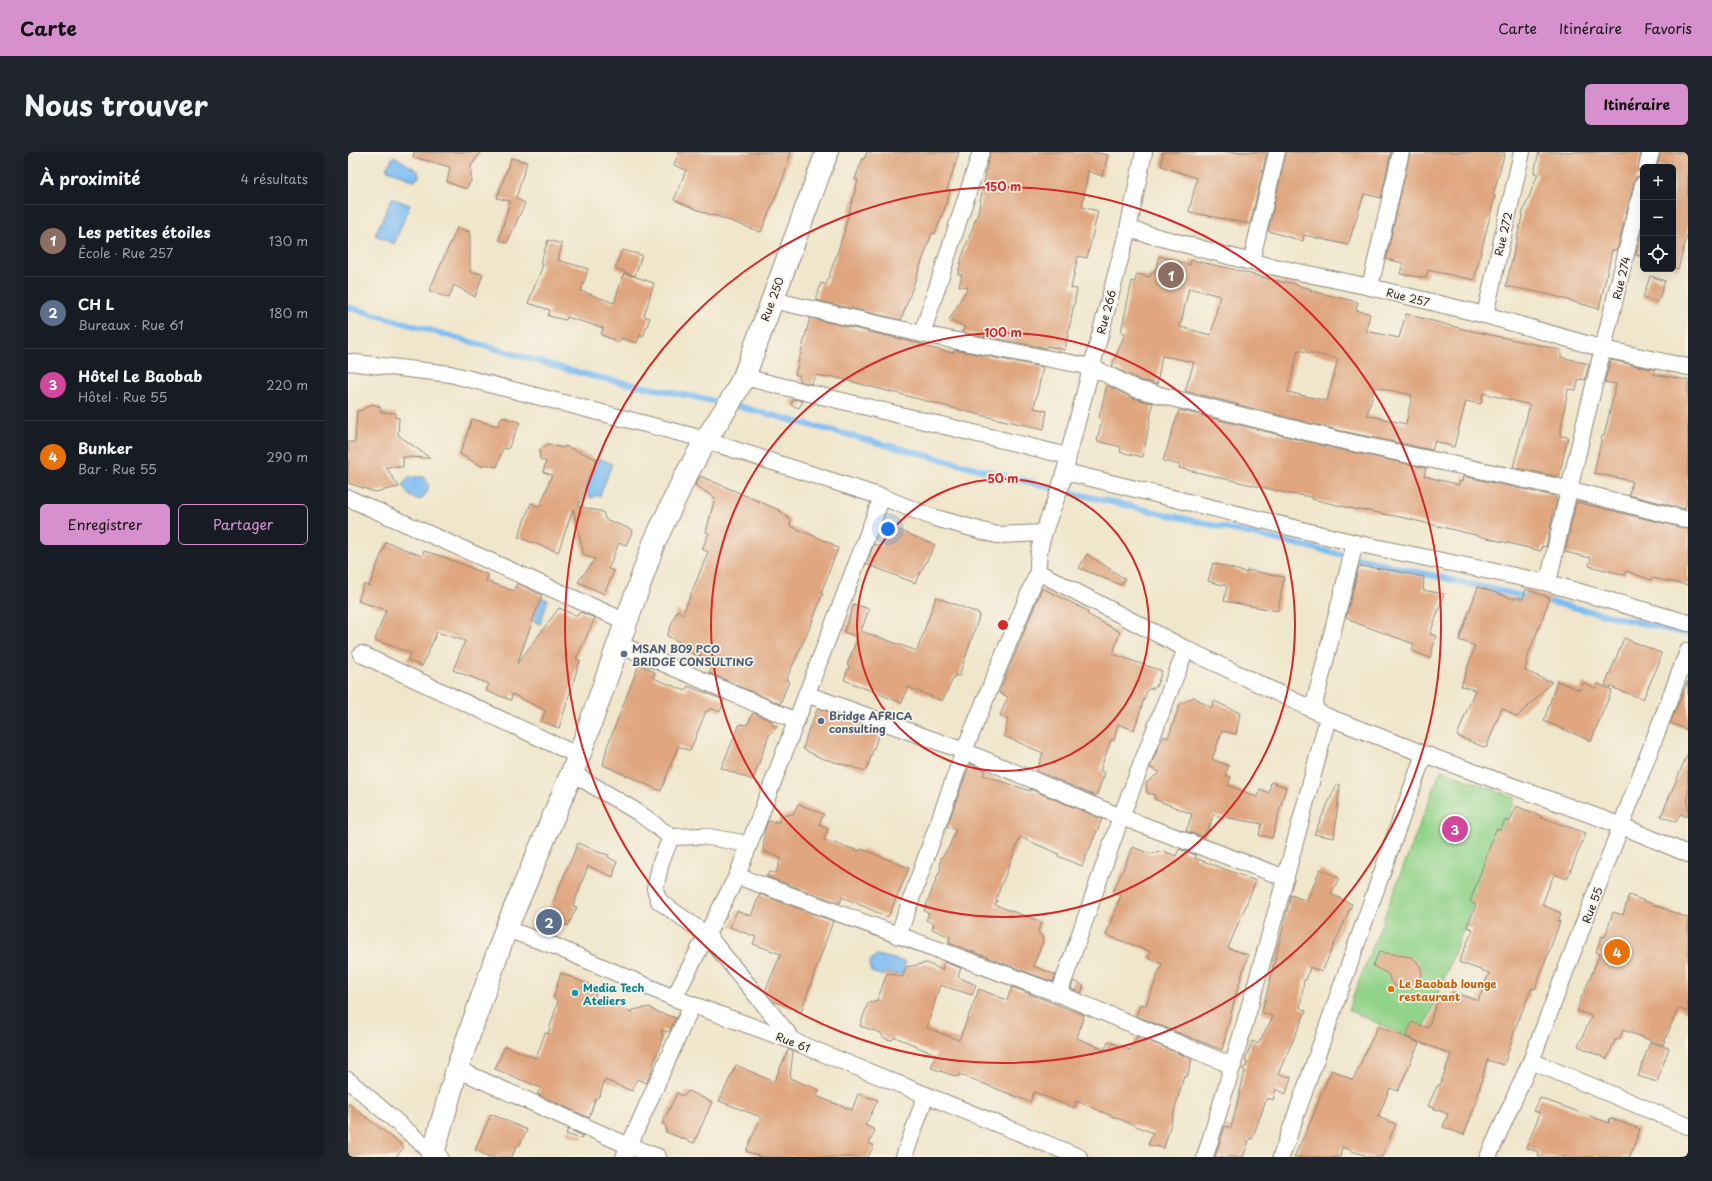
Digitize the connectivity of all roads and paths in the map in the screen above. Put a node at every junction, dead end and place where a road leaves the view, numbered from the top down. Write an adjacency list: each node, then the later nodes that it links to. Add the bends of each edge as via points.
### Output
1 (827, 152): 13 (street, Rue 250)
2 (981, 152): 15 (street)
3 (1144, 152): 10 (street, Rue 266)
4 (1277, 152): 11 (street)
5 (1401, 152): 12 (street)
6 (1522, 152): 14 (street, Rue 272)
7 (1650, 152): 8 (street)
8 (1648, 164)
9 (1640, 197): 16 (street, Rue 274)
10 (1128, 229): 11 (street, Rue 257); 18 (street, Rue 266)
11 (1251, 262): 12 (street, Rue 257)
12 (1370, 287): 14 (street, Rue 257)
13 (772, 300): 15 (street); 20 (street, Rue 250)
14 (1485, 316): 16 (street, Rue 257)
15 (922, 334): 18 (street)
16 (1604, 349): 19 (street, Rue 257); 24 (street, Rue 274)
17 (348, 362): 21 (street, via 450,374)
18 (1092, 367): 22 (street, Rue 266); 24 (street, via 1136,389 1336,439)
19 (1688, 368)
20 (744, 377): 21 (street, Rue 250); 22 (street)
21 (705, 441): 25 (street); 32 (street, Rue 250, via 654,543)
22 (1068, 456): 23 (street, Rue 266)
23 (1066, 472): 28 (street, Rue 266); 29 (street)
24 (1568, 489): 27 (street); 31 (street, Rue 274)
25 (882, 497): 28 (street, via 932,517 997,535); 38 (street)
26 (348, 498): 32 (street)
27 (1688, 520)
28 (1043, 533): 30 (street, Rue 266, via 1037,559)
29 (1355, 543): 31 (street); 39 (street)
30 (1038, 572): 35 (street); 42 (street)
31 (1548, 583): 33 (street)
32 (627, 622): 34 (street, Rue 250)
33 (1688, 623)
34 (619, 644): 41 (street); 44 (street, Rue 250)
35 (1186, 649): 39 (street); 45 (street)
36 (1688, 651): 46 (street, Rue 55)
37 (361, 654): 44 (street)
38 (806, 694): 41 (street); 42 (street)
39 (1313, 708): 40 (street)
40 (1328, 717): 43 (street); 51 (street)
41 (796, 722): 48 (street)
42 (964, 751): 45 (street); 54 (street)
43 (1424, 754): 46 (street); 71 (street)
44 (576, 764): 47 (street); 52 (street, Rue 250)
45 (1121, 816): 51 (street); 55 (street)
46 (1622, 826): 49 (street); 59 (street, Rue 55)
47 (671, 837): 48 (street, via 702,836); 53 (street, via 661,862 655,889 659,901)
48 (748, 844): 50 (street)
49 (1688, 854)
50 (737, 876): 53 (street); 54 (street)
51 (1286, 878): 60 (street)
52 (506, 929): 56 (street, Rue 61, via 552,945); 61 (street, Rue 250)
53 (706, 935): 56 (street); 58 (street)
54 (898, 936): 55 (street)
55 (1060, 994): 60 (street)
56 (674, 998): 57 (street, Rue 61)
57 (692, 1005): 58 (street, Rue 61); 65 (street)
58 (795, 1042): 63 (street, Rue 61)
59 (1531, 1061): 64 (street); 72 (street, Rue 55)
60 (1233, 1066): 70 (street)
61 (457, 1069): 65 (street); 66 (street, Rue 250)
62 (348, 1080): 66 (street)
63 (926, 1095): 68 (street); 69 (street, Rue 61)
64 (1688, 1126)
65 (626, 1151): 67 (street)
66 (435, 1156)
67 (658, 1157)
68 (904, 1157)
69 (1079, 1157)
70 (1206, 1157)
71 (1281, 1157)
72 (1488, 1157)

